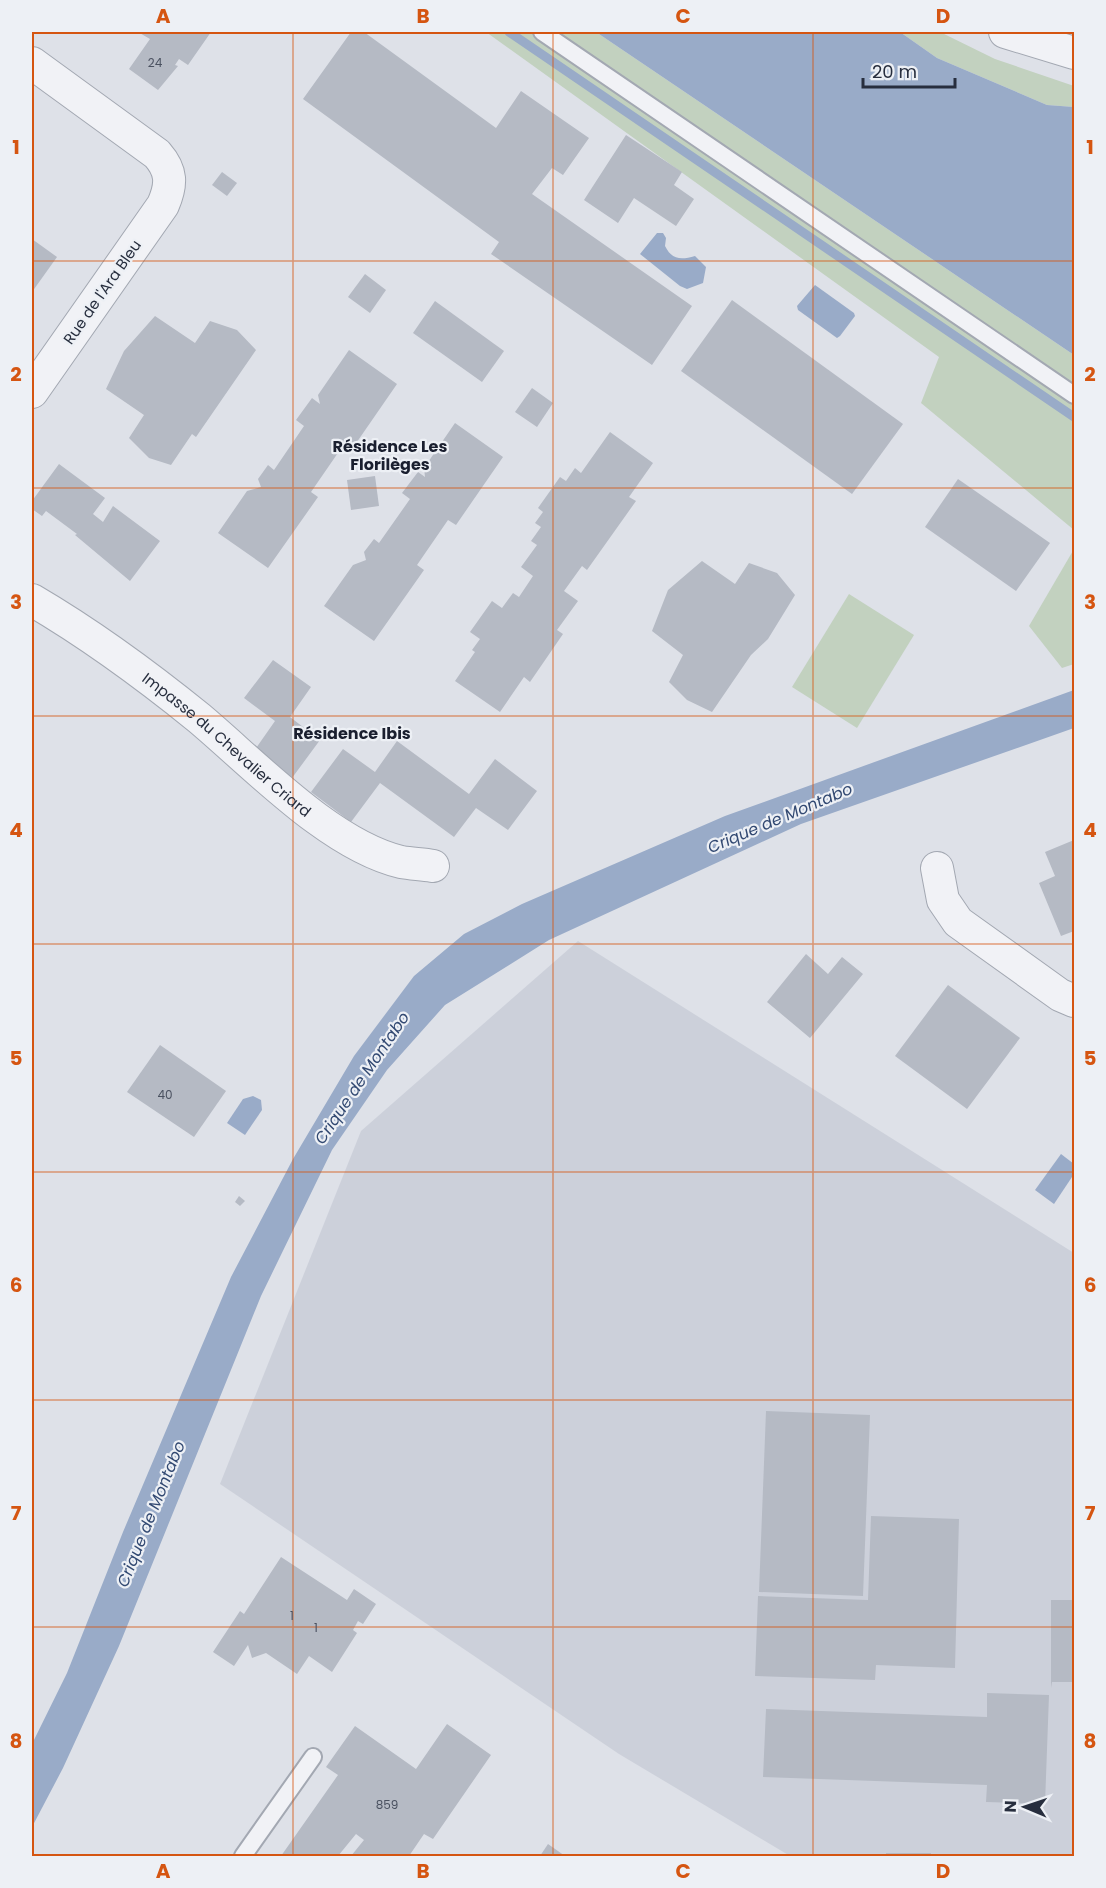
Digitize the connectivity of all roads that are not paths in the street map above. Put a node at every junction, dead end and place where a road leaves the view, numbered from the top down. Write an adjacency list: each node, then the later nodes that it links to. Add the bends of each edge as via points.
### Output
1 (542, 32): 6 (lane)
2 (1005, 32): 3 (street)
3 (1074, 53)
4 (32, 63): 5 (street, Rue de l'Ara Bleu, via 157,154 170,173 163,205)
5 (32, 392)
6 (1074, 395)
7 (32, 600): 8 (street, Impasse du Chevalier Criard, via 164,690 333,831 391,858)
8 (433, 866)
9 (937, 868): 10 (street, via 943,900 958,922)
10 (1074, 1002)
11 (313, 1757): 12 (lane)
12 (243, 1857)

